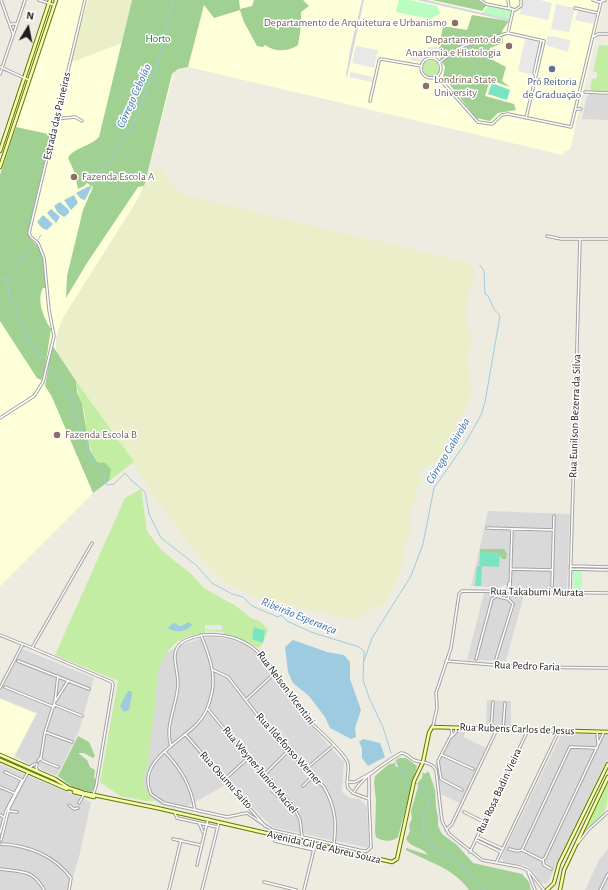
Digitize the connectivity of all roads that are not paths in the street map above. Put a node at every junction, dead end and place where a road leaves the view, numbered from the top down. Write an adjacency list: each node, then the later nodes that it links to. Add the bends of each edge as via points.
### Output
1 (1, 0): 17 (street)
2 (25, 0): 18 (street)
3 (40, 0): 11 (street)
4 (56, 0): 13 (street)
5 (85, 0): 36 (street, Estrada das Paineiras)
6 (480, 0): 15 (street, via 486,4)
7 (508, 0): 15 (street, via 508,6)
8 (521, 0): 15 (street, via 520,8)
9 (593, 0): 12 (street)
10 (605, 0): 12 (street)
11 (49, 2): 13 (street); 28 (street)
12 (601, 2): 16 (street)
13 (54, 5): 29 (street)
14 (575, 8): 16 (street)
15 (512, 10): 19 (street)
16 (598, 13): 22 (street)
17 (10, 24): 18 (street); 21 (street)
18 (17, 24): 21 (street)
19 (508, 33): 23 (street, via 463,46 451,52); 35 (street, via 541,41)
20 (608, 34): 22 (street)
21 (14, 35): 25 (street)
22 (593, 37): 33 (street)
23 (440, 63): 24 (street, via 431,58); 27 (street)
24 (422, 66): 27 (street, via 422,72 426,76); 32 (street, via 381,59)
25 (1, 68): 26 (street); 28 (street)
26 (0, 74)
27 (437, 76): 35 (street, via 476,121 492,124 506,114)
28 (24, 78): 29 (street); 38 (street)
29 (29, 80): 39 (street)
30 (585, 92): 31 (street)
31 (608, 93)
32 (370, 101)
33 (576, 109): 34 (street); 35 (street, via 572,126 569,128)
34 (581, 109)
35 (526, 118)
36 (56, 119): 37 (street, via 74,117); 43 (street, Estrada das Paineiras, via 29,233 38,243 44,258 54,336 44,382 34,396)
37 (82, 121)
38 (0, 151)
39 (0, 167)
40 (547, 236): 41 (street)
41 (580, 239): 42 (street); 49 (street, Rua Eunilson Bezerra da Silva)
42 (608, 239)
43 (0, 418)
44 (554, 516): 47 (street)
45 (487, 528): 46 (street)
46 (512, 529): 47 (street); 52 (street)
47 (553, 530): 54 (street)
48 (92, 543): 68 (street)
49 (570, 566): 50 (street); 53 (street, Rua Eunilson Bezerra da Silva)
50 (603, 567): 51 (street); 55 (street)
51 (608, 567)
52 (510, 569): 54 (street); 57 (street)
53 (570, 569): 55 (street); 62 (street, Rua Eunilson Bezerra da Silva)
54 (552, 570): 59 (street)
55 (603, 570): 56 (street)
56 (608, 570)
57 (510, 581): 58 (street); 61 (street)
58 (510, 586): 60 (street); 61 (street)
59 (552, 586)
60 (517, 591): 61 (street, Rua Takabumi Murata); 62 (street, Rua Takabumi Murata)
61 (509, 592): 64 (street); 72 (street, Rua Takabumi Murata, via 466,590 459,594 451,648)
62 (570, 592): 63 (street, Rua Takabumi Murata)
63 (608, 593)
64 (508, 599): 69 (street, via 496,596 492,599); 70 (street, via 513,604)
65 (0, 635): 67 (street)
66 (201, 635): 74 (street); 75 (street, Rua Nelson VIcentini, via 229,636 246,642 262,654); 104 (street, Rua Nelson VIcentini, via 180,643 174,652 178,683 168,730)
67 (23, 644): 68 (street); 79 (street)
68 (32, 648): 139 (street, via 112,682 98,778)
69 (476, 659)
70 (496, 659)
71 (18, 660): 76 (street)
72 (446, 661): 73 (street, Rua Pedro Faria, via 519,667); 88 (street, via 436,693 437,708)
73 (608, 668)
74 (213, 670): 81 (street, Rua Ildefonso Werner, via 228,677); 86 (street)
75 (276, 672): 81 (street); 105 (street, Rua Nelson VIcentini, via 306,717)
76 (58, 676): 77 (street); 82 (street)
77 (68, 681): 80 (street); 82 (street)
78 (5, 687): 85 (street)
79 (0, 688)
80 (89, 689)
81 (246, 700): 107 (street, Rua Ildefonso Werner)
82 (55, 701): 85 (street)
83 (493, 702): 91 (street)
84 (505, 703): 93 (street)
85 (54, 706): 87 (street); 96 (street)
86 (208, 708): 100 (street, via 197,724); 112 (street, Rua Weyner Junior Maciel)
87 (82, 716)
88 (432, 727): 89 (street, Rua Rubens Carlos de Jesus); 115 (street)
89 (451, 727): 90 (street, Rua Rubens Carlos de Jesus); 101 (street, via 453,731)
90 (456, 728): 91 (street, Rua Rubens Carlos de Jesus); 101 (street, via 456,732)
91 (491, 728): 92 (street, Rua Rubens Carlos de Jesus)
92 (497, 729): 93 (street, Rua Rubens Carlos de Jesus); 163 (street, via 452,824)
93 (503, 729): 94 (street, Rua Rubens Carlos de Jesus)
94 (528, 730): 95 (street, Rua Rubens Carlos de Jesus); 158 (street, Rua Rosa Badin Vieira)
95 (559, 731): 97 (street, Rua Rubens Carlos de Jesus); 177 (street)
96 (45, 732): 102 (street); 111 (street)
97 (597, 732): 98 (street, Rua Rubens Carlos de Jesus); 103 (street)
98 (604, 732): 99 (street, Rua Rubens Carlos de Jesus); 103 (street)
99 (608, 732)
100 (185, 734): 104 (street); 130 (street, Rua Osumu Saito)
101 (450, 738): 110 (street)
102 (72, 742)
103 (598, 743): 106 (street)
104 (171, 746): 108 (street)
105 (334, 746): 119 (street); 131 (street, Rua Nelson VIcentini, via 346,761)
106 (596, 748): 180 (street, via 570,747); 183 (street)
107 (289, 750): 119 (street, Rua Ildefonso Werner); 124 (street)
108 (165, 752): 145 (street, via 187,780); 145 (street, via 147,772 146,779 151,794 164,803)
109 (0, 755): 117 (street, Avenida Gil de Abreu Souza)
110 (442, 755): 120 (street); 135 (street, via 438,762 441,780)
111 (40, 758): 114 (street); 118 (street)
112 (248, 758): 124 (street, Rua Weyner Junior Maciel); 130 (street)
113 (0, 760): 122 (street, Avenida Gil de Abreu Souza)
114 (37, 761)
115 (423, 762): 125 (street, via 401,753); 163 (street, via 435,769 442,822); 175 (street, Avenida Gil de Abreu Souza, via 414,781 396,861)
116 (608, 764): 199 (street, via 559,864 554,883)
117 (29, 767): 123 (street, Avenida Gil de Abreu Souza); 123 (street, via 36,764)
118 (58, 767)
119 (307, 768): 126 (street, Rua Ildefonso Werner)
120 (473, 769)
121 (5, 772): 136 (street, via 22,780)
122 (28, 772): 129 (street, Avenida Gil de Abreu Souza); 136 (street)
123 (40, 772): 127 (street, Avenida Gil de Abreu Souza)
124 (265, 774): 132 (street, Rua Weyner Junior Maciel)
125 (368, 775): 131 (street, via 355,782); 137 (street); 141 (street)
126 (314, 776): 133 (street); 173 (street, Rua Ildefonso Werner, via 324,787 333,804 336,828)
127 (52, 777): 129 (street, via 52,780); 138 (street, Avenida Gil de Abreu Souza)
128 (608, 777): 176 (street)
129 (46, 780): 138 (street, Avenida Gil de Abreu Souza)
130 (224, 780): 149 (street, Rua Osumu Saito)
131 (347, 782): 137 (street, Rua Nelson VIcentini)
132 (274, 785): 140 (street, Rua Weyner Junior Maciel); 140 (street, via 272,791 278,796)
133 (302, 786)
134 (0, 787): 136 (street)
135 (462, 790)
136 (15, 793): 146 (street); 154 (street)
137 (353, 793): 141 (street)
138 (84, 794): 139 (street, Avenida Gil de Abreu Souza); 142 (street)
139 (92, 796): 147 (street, Avenida Gil de Abreu Souza)
140 (285, 797): 166 (street, Rua Weyner Junior Maciel, via 298,814)
141 (369, 800): 173 (street, via 372,844 369,850)
142 (78, 803)
143 (70, 806): 144 (street)
144 (78, 808)
145 (196, 810): 155 (street, via 227,817 244,813)
146 (8, 811): 148 (street); 154 (street)
147 (174, 811): 156 (street, Avenida Gil de Abreu Souza); 159 (street, Avenida Gil de Abreu Souza, via 177,818)
148 (17, 812)
149 (255, 812): 155 (street); 162 (street, Rua Osumu Saito)
150 (464, 812): 158 (street)
151 (608, 812): 153 (street)
152 (0, 815): 154 (street)
153 (607, 816): 176 (street, via 588,830)
154 (5, 817): 165 (street); 169 (street)
155 (253, 817): 162 (street)
156 (208, 819): 157 (street, Avenida Gil de Abreu Souza); 160 (street)
157 (219, 822): 161 (street); 175 (street, Avenida Gil de Abreu Souza)
158 (484, 822): 167 (street, Rua Rosa Badin Vieira)
159 (199, 823): 160 (street, Avenida Gil de Abreu Souza); 164 (street)
160 (206, 824): 161 (street, Avenida Gil de Abreu Souza); 164 (street)
161 (217, 827): 195 (street)
162 (266, 827): 166 (street)
163 (446, 830): 181 (street)
164 (204, 833): 174 (street)
165 (0, 834)
166 (302, 836): 173 (street)
167 (477, 838): 177 (street); 181 (street, Rua Rosa Badin Vieira); 182 (street)
168 (174, 839): 170 (street)
169 (0, 840): 172 (street)
170 (181, 840): 174 (street); 194 (street)
171 (275, 841): 179 (street)
172 (1, 844): 193 (street, via 19,845 41,853 61,866 71,878)
173 (334, 844)
174 (200, 845): 185 (street)
175 (315, 845): 179 (street)
176 (575, 846): 200 (street, via 563,872)
177 (503, 849): 182 (street)
178 (509, 849): 180 (street)
179 (314, 850): 197 (street)
180 (522, 850): 183 (street)
181 (470, 852): 184 (street, via 482,860)
182 (502, 853): 184 (street)
183 (543, 860): 187 (street, via 544,865)
184 (496, 863): 188 (street)
185 (197, 865)
186 (0, 869): 192 (street, via 31,874)
187 (551, 869)
188 (527, 870): 198 (street); 199 (street)
189 (608, 874): 201 (street)
190 (264, 882): 191 (street)
191 (291, 889): 196 (street)
192 (44, 890)
193 (69, 890)
194 (169, 890)
195 (202, 890)
196 (296, 890)
197 (304, 890)
198 (534, 890)
199 (545, 890)
200 (560, 890)
201 (600, 890)

